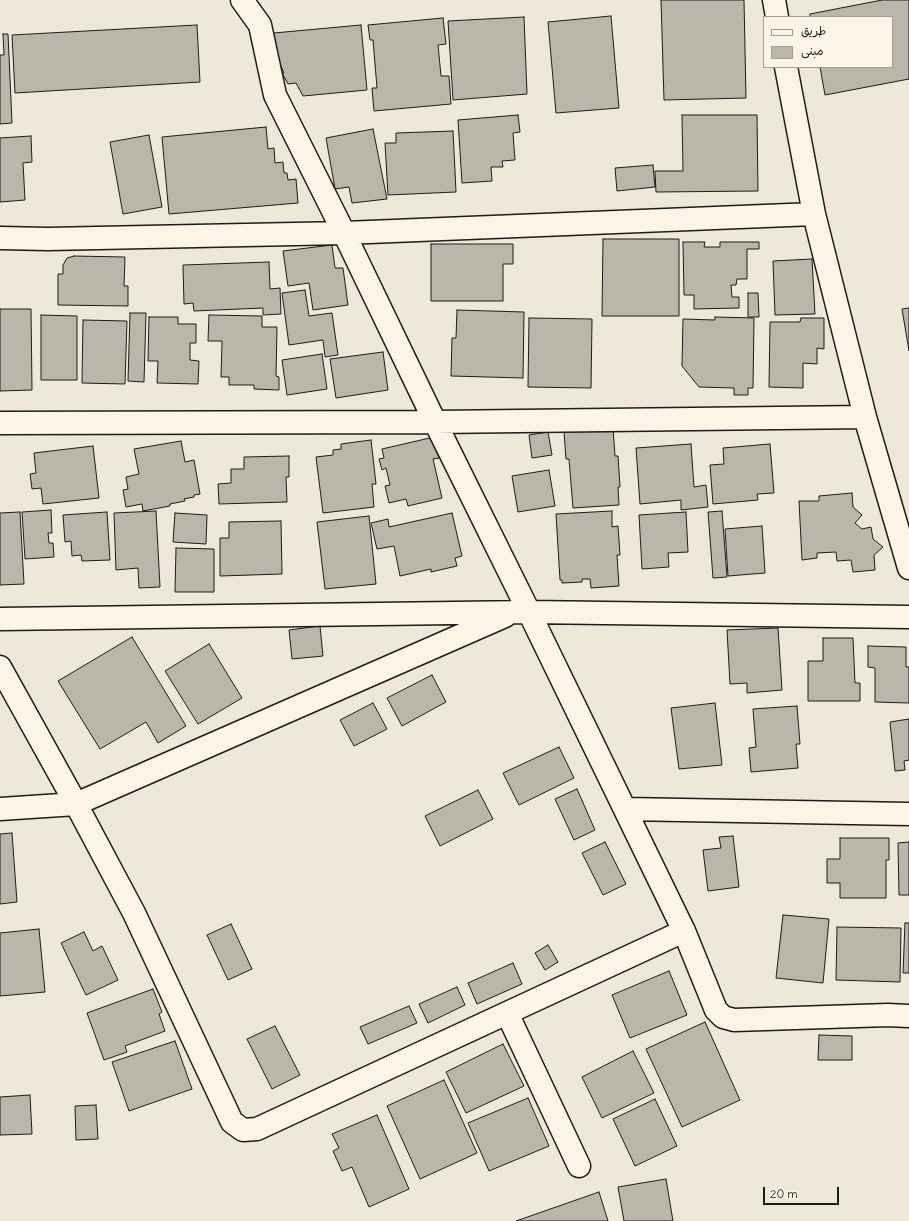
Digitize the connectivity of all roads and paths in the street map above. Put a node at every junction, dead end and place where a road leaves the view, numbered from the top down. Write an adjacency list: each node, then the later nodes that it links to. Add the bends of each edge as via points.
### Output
1 (242, 0): 6 (street, via 260,26 275,95)
2 (774, 0): 3 (street)
3 (777, 16)
4 (786, 68): 5 (street)
5 (814, 214): 6 (street); 8 (street)
6 (344, 233): 7 (street); 9 (street)
7 (0, 238)
8 (865, 417): 9 (street); 11 (street)
9 (435, 422): 10 (street); 12 (street)
10 (0, 423)
11 (909, 568)
12 (522, 612): 13 (street); 14 (street); 16 (street); 18 (street)
13 (909, 617)
14 (0, 619)
15 (0, 667): 16 (street)
16 (76, 804): 17 (street); 21 (street, via 134,913 232,1122 243,1130 257,1129)
17 (0, 809)
18 (625, 809): 19 (street); 20 (street)
19 (909, 814)
20 (684, 931): 21 (street); 22 (street, via 716,1010 723,1017 734,1020)
21 (507, 1013): 23 (street)
22 (909, 1016)
23 (579, 1166)

